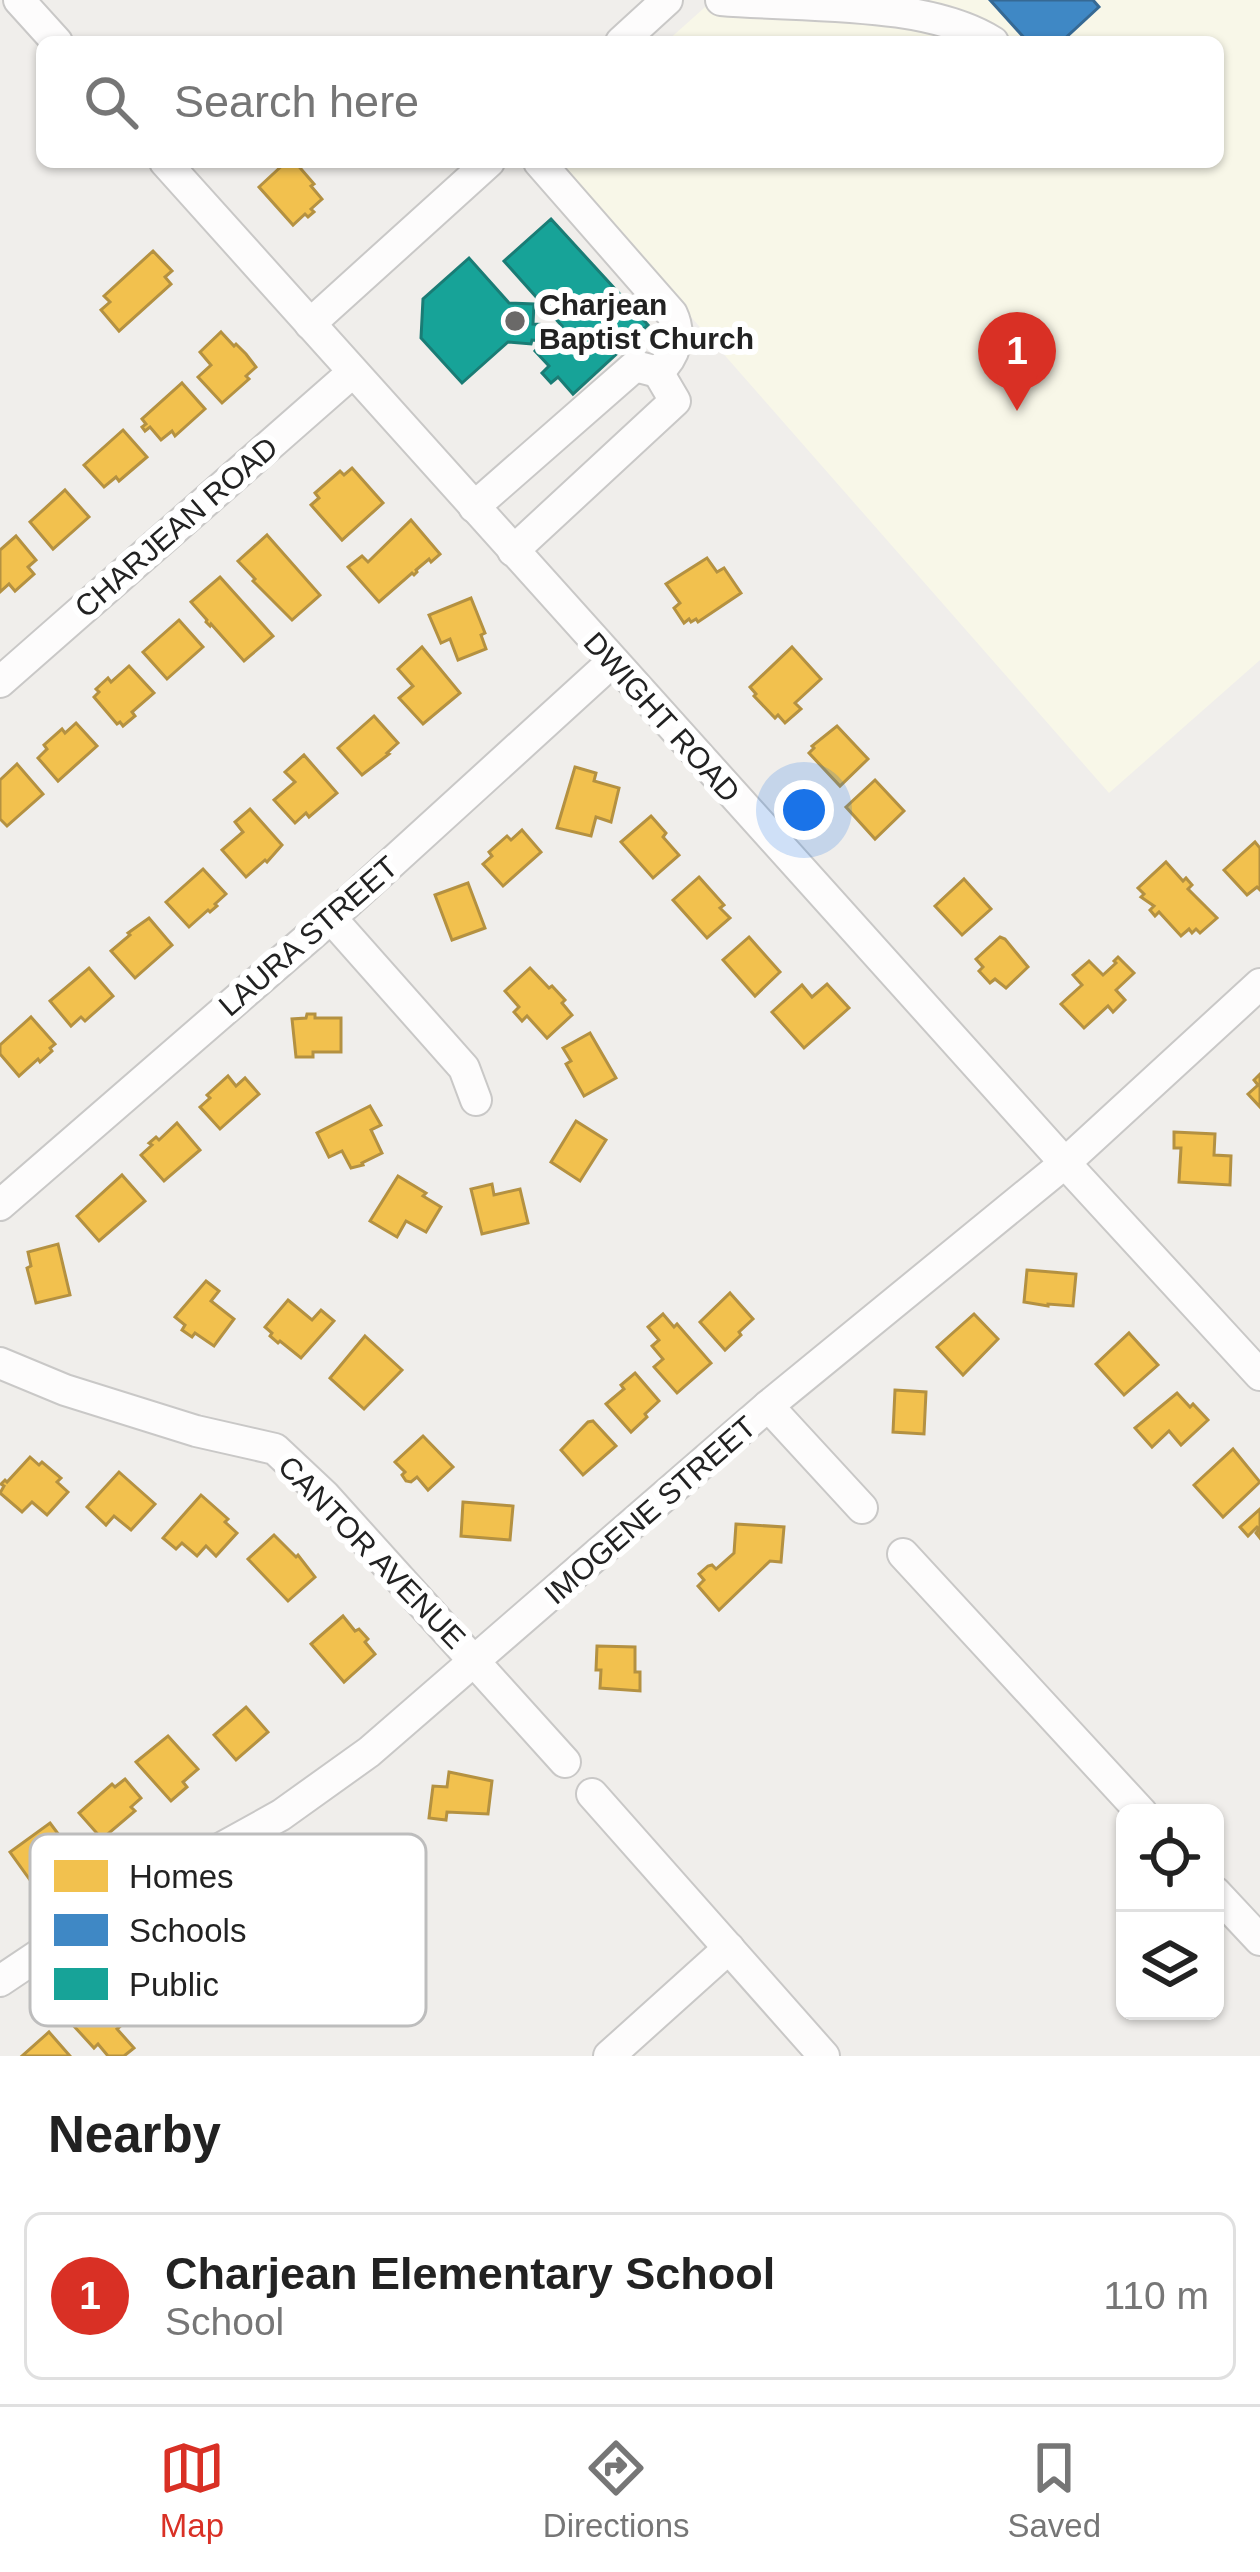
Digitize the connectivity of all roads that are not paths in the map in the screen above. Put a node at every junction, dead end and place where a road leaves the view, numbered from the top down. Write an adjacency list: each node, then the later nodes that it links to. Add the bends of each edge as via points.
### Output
1 (19, 0): 4 (street)
2 (667, 0): 5 (street)
3 (721, 0): 6 (street, via 912,4)
4 (52, 36)
5 (628, 36)
6 (986, 36)
7 (169, 168): 10 (street, DWIGHT ROAD)
8 (482, 168): 10 (street)
9 (544, 168): 12 (street, via 672,314 675,346)
10 (310, 324): 11 (street, DWIGHT ROAD)
11 (353, 372): 13 (street, DWIGHT ROAD); 16 (street, CHARJEAN ROAD)
12 (658, 372): 13 (street, via 635,366); 14 (street, via 675,400)
13 (474, 507): 14 (street, DWIGHT ROAD)
14 (513, 551): 15 (street, DWIGHT ROAD)
15 (613, 662): 17 (street, LAURA STREET); 20 (street, DWIGHT ROAD)
16 (0, 682)
17 (331, 918): 19 (street, via 464,1068); 21 (street, LAURA STREET)
18 (1260, 983): 20 (street, IMOGENE STREET)
19 (476, 1100)
20 (1065, 1163): 23 (street, DWIGHT ROAD); 24 (street, IMOGENE STREET)
21 (0, 1205)
22 (0, 1363): 27 (street, CANTOR AVENUE, via 87,1397 275,1449)
23 (1260, 1375)
24 (769, 1406): 25 (street); 27 (street, IMOGENE STREET)
25 (862, 1508)
26 (903, 1554): 30 (street)
27 (477, 1661): 28 (street, CANTOR AVENUE); 31 (street, IMOGENE STREET, via 369,1752)
28 (566, 1762)
29 (592, 1794): 34 (street)
30 (1134, 1804)
31 (247, 1834)
32 (1224, 1902): 33 (street)
33 (1260, 1940)
34 (729, 1948): 37 (street); 38 (street)
35 (30, 1961): 36 (street, IMOGENE STREET)
36 (0, 1981)
37 (609, 2056)
38 (824, 2056)

